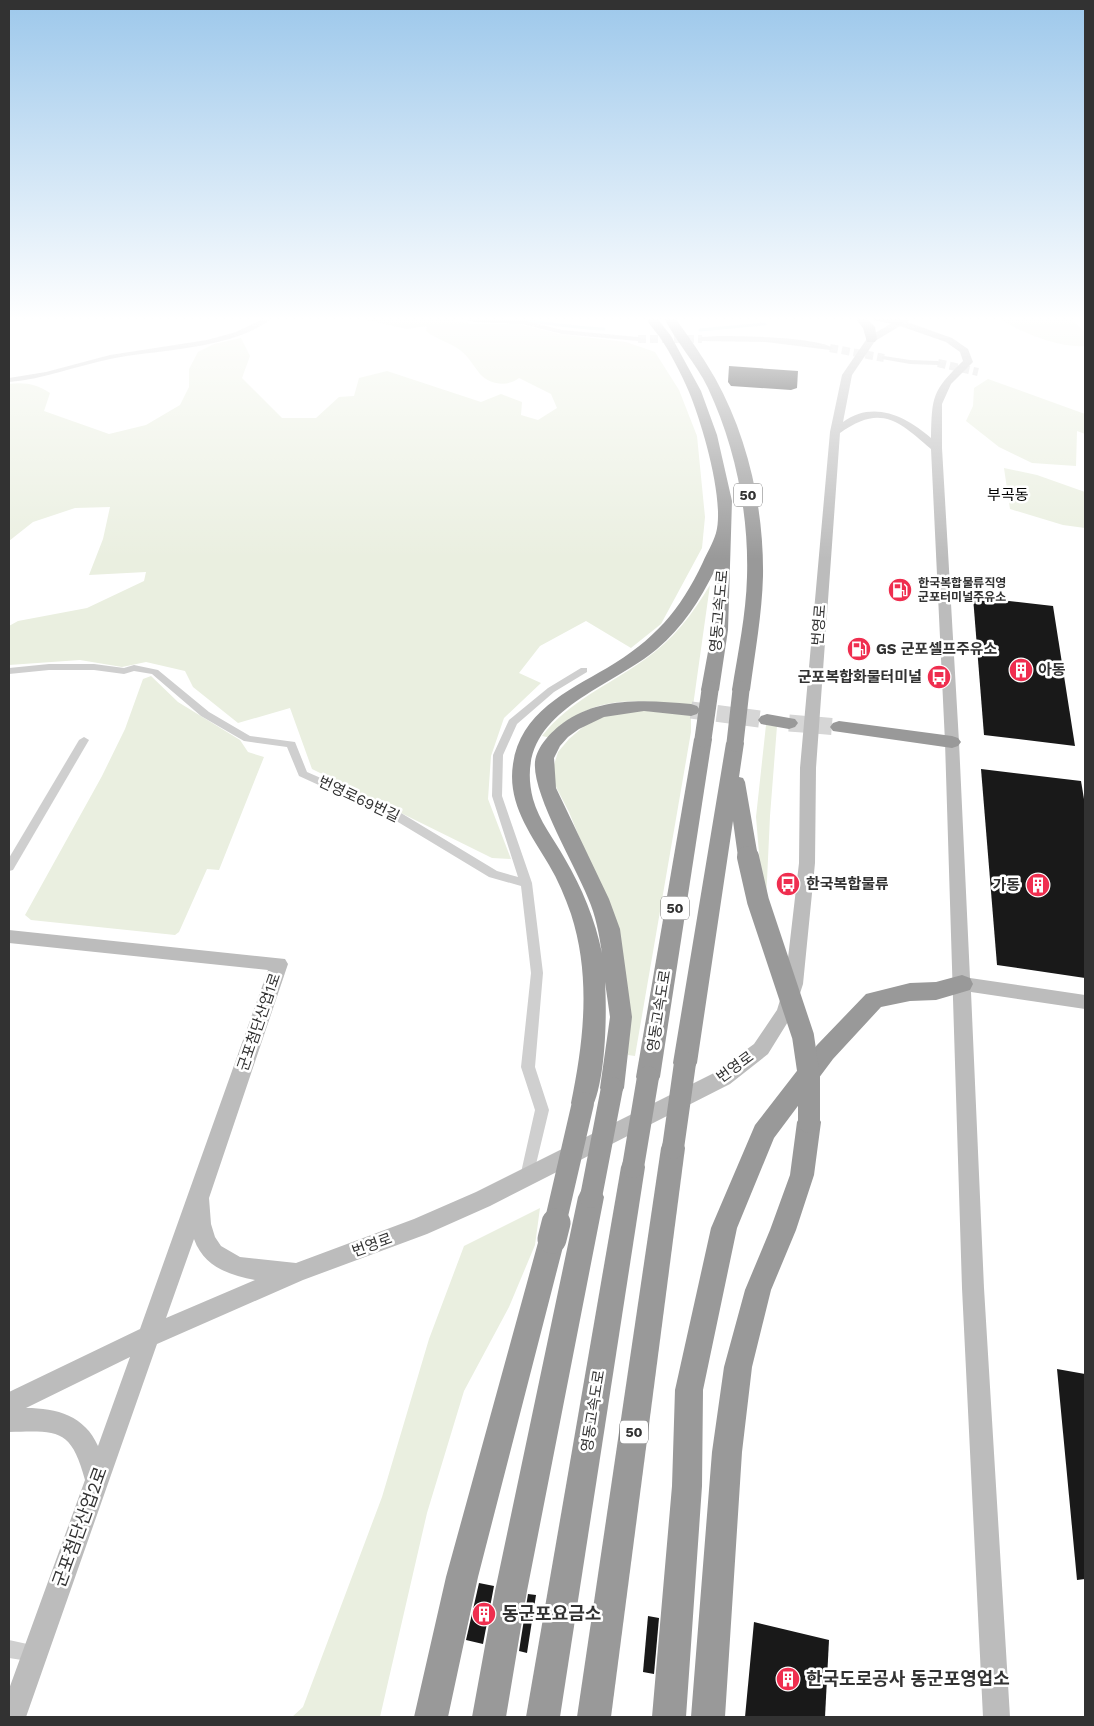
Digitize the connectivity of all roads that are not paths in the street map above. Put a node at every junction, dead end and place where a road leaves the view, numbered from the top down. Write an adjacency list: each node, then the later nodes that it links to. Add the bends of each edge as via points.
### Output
1 (698, 399): 7 (highway, 영동고속도로 / 50, via 710,435 725,501)
2 (718, 399): 16 (highway, 영동고속도로 / 50, bridge, via 736,443 750,503 755,562)
3 (842, 399): 5 (street, 번영로)
4 (939, 399): 6 (street)
5 (836, 432): 6 (street, via 850,420 864,415 886,415 909,426); 22 (street, 번영로, via 808,768 808,863 794,984 785,1012 761,1049 724,1078)
6 (936, 448): 15 (street)
7 (724, 532): 32 (highway, bridge, via 690,603 671,627 637,657 560,704 540,722 523,758 521,791 527,812 566,878 588,937 595,974 595,1020 591,1061 552,1239 462,1577); 34 (highway, 영동고속도로 / 50, bridge, via 720,630)
8 (584, 670): 18 (street, via 552,690 513,722 498,755 497,796)
9 (9, 671): 18 (street, 번영로69번길, via 94,667 154,672 205,714 248,739 291,744 304,774 397,816 493,874)
10 (691, 710): 33 (highway, bridge, via 637,706 614,708 588,716 566,730 546,754 543,771 547,788 609,929 621,1017 612,1088 511,1590)
11 (767, 720): 12 (highway)
12 (789, 722)
13 (839, 727): 15 (highway)
14 (84, 740): 17 (street)
15 (952, 742): 20 (street)
16 (734, 751): 35 (highway, 영동고속도로 / 50, bridge, via 685,1063); 37 (highway, bridge, via 748,857 758,902 803,1036 809,1077 808,1122 802,1175 758,1290 738,1367 728,1452)
17 (9, 867)
18 (526, 883): 22 (street, via 537,972 528,1067 542,1110)
19 (9, 936): 23 (street, 군포첨단산업1로, via 279,964)
20 (962, 984): 21 (street); 36 (highway, via 874,1000 825,1052 764,1132 724,1228 689,1390 687,1486); 38 (street, via 973,1288)
21 (1085, 1002)
22 (527, 1177): 24 (street, 번영로, via 420,1227)
23 (201, 1191): 24 (street, via 202,1232 217,1257 248,1270); 25 (street, 군포첨단산업1로)
24 (298, 1272): 25 (street, 번영로)
25 (148, 1337): 26 (street, 번영로); 28 (street, 군포첨단산업2로)
26 (9, 1404)
27 (9, 1420): 28 (street, via 37,1418 54,1421 79,1434 92,1457)
28 (97, 1480): 30 (street, 군포첨단산업2로)
29 (9, 1649): 30 (street)
30 (34, 1652): 31 (street, 군포첨단산업2로)
31 (12, 1717)
32 (431, 1717)
33 (489, 1717)
34 (544, 1717)
35 (594, 1717)
36 (669, 1717)
37 (708, 1717)
38 (997, 1717)

